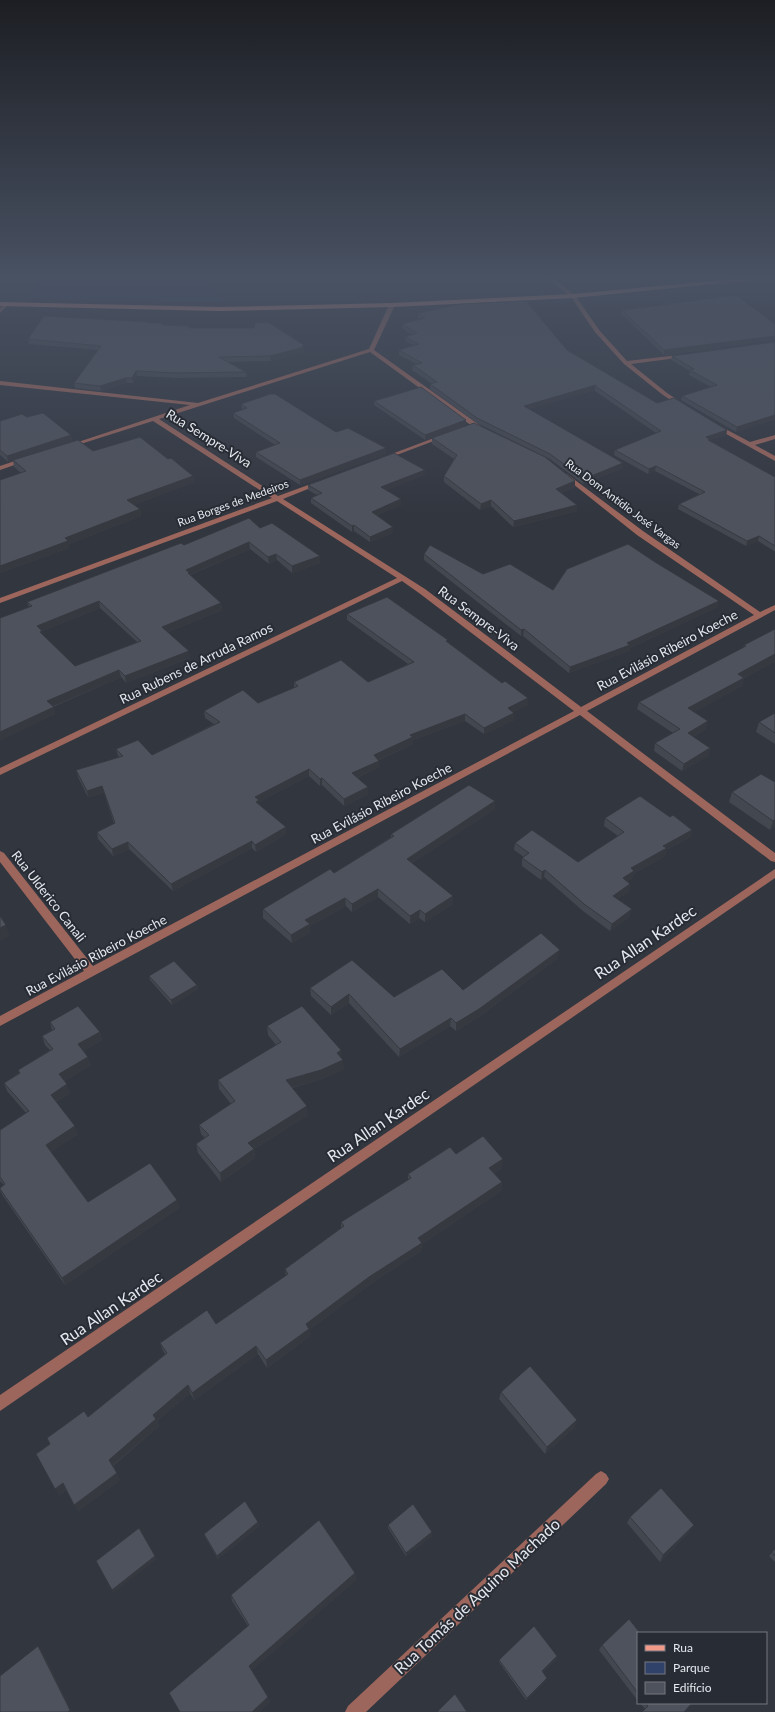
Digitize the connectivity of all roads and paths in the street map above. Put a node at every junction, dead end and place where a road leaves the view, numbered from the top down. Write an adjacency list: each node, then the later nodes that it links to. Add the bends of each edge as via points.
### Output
1 (351, 356): 7 (street)
2 (378, 356): 11 (street, via 470,427)
3 (619, 356): 5 (street)
4 (682, 356): 5 (street)
5 (626, 364): 8 (street)
6 (0, 383): 7 (street)
7 (200, 404): 9 (street)
8 (689, 410)
9 (154, 419): 15 (street); 22 (street, Rua Sempre-Viva)
10 (709, 421): 14 (street)
11 (488, 432)
12 (452, 433): 18 (street)
13 (775, 437): 14 (street)
14 (749, 445): 17 (street)
15 (59, 449)
16 (37, 456): 19 (street)
17 (775, 459)
18 (380, 460)
19 (0, 468)
20 (558, 470): 26 (street, Rua Dom Antídio José Vargas, via 640,534)
21 (329, 479): 22 (street, Rua Borges de Medeiros)
22 (278, 498): 23 (street, Rua Sempre-Viva); 24 (street, Rua Borges de Medeiros)
23 (403, 578): 27 (street, Rua Sempre-Viva); 28 (street, Rua Rubens de Arruda Ramos)
24 (0, 601)
25 (775, 607): 26 (street, Rua Evilásio Ribeiro Koeche)
26 (760, 615): 27 (street, Rua Evilásio Ribeiro Koeche)
27 (581, 711): 30 (street, Rua Sempre-Viva); 32 (street, Rua Evilásio Ribeiro Koeche)
28 (0, 772)
29 (0, 855): 32 (street, Rua Ulderico Canali)
30 (775, 858)
31 (775, 874): 34 (street, Rua Allan Kardec)
32 (91, 972): 33 (street, Rua Evilásio Ribeiro Koeche)
33 (0, 1021)
34 (0, 1404)
35 (601, 1479): 36 (street, Rua Tomás de Aquino Machado)
36 (354, 1712)

